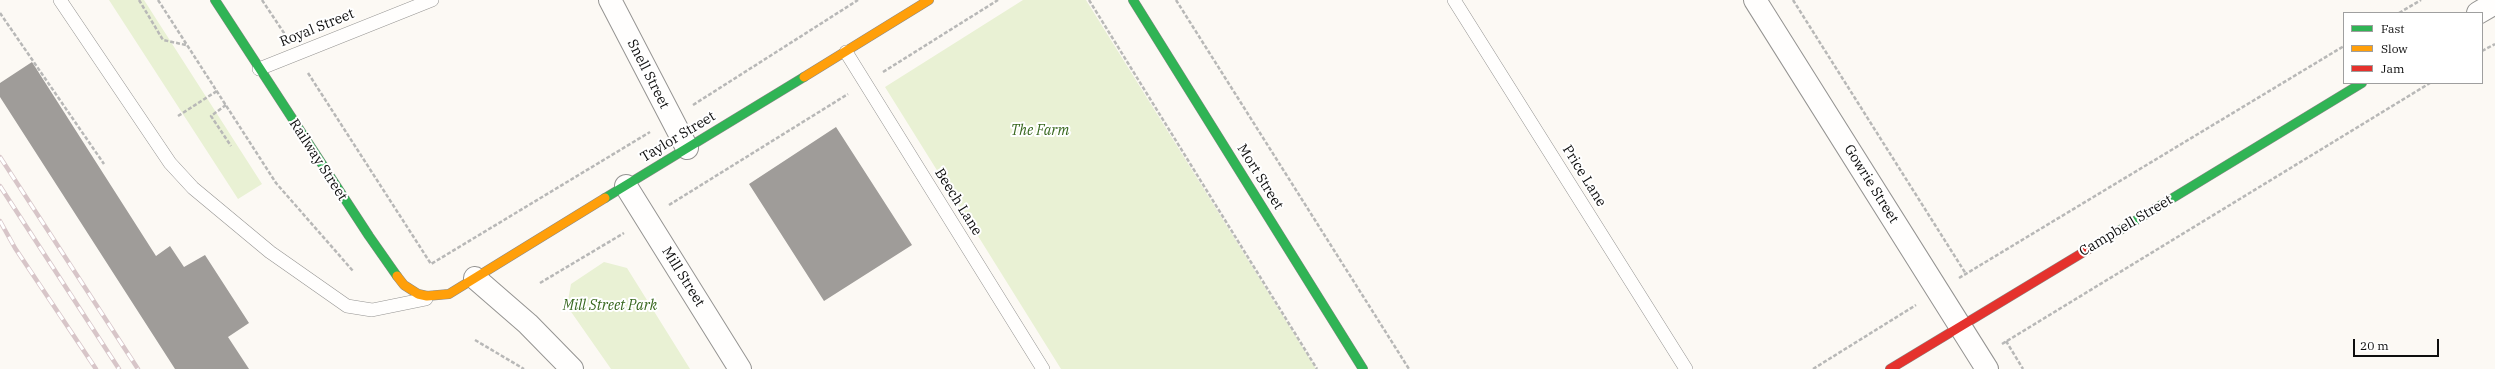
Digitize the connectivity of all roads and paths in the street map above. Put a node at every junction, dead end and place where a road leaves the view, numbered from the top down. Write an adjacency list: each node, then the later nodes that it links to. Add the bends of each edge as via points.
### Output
1 (60, 0): 46 (lane, via 170,163 193,188 270,252 347,306 372,310)
2 (139, 0): 23 (path, via 163,40)
3 (158, 0): 23 (path)
4 (215, 0): 28 (street, Railway Street)
5 (262, 0): 27 (path)
6 (432, 0): 27 (lane, Royal Street)
7 (610, 0): 35 (street, Snell Street)
8 (858, 0): 35 (path)
9 (929, 0): 26 (street, Taylor Street)
10 (998, 0): 29 (path)
11 (1089, 0): 55 (path)
12 (1133, 0): 56 (street, Mort Street)
13 (1176, 0): 57 (path)
14 (1454, 0): 58 (lane, Price Lane)
15 (1755, 0): 45 (street, Gowrie Street)
16 (1793, 0): 42 (path)
17 (2421, 0): 20 (path)
18 (2495, 3): 21 (street)
19 (0, 12): 38 (path)
20 (2401, 12)
21 (2480, 12)
22 (2495, 44): 25 (path)
23 (187, 45): 32 (path)
24 (2343, 47): 42 (path)
25 (2483, 51)
26 (846, 52): 29 (lane, Beech Lane); 37 (street, Taylor Street)
27 (296, 54): 28 (lane, Royal Street); 35 (path, via 431,264)
28 (259, 69): 46 (street, Railway Street, via 329,178 404,285 418,294)
29 (866, 83): 40 (path); 54 (lane, Beech Lane)
30 (2360, 84): 47 (street, Campbell Street)
31 (2428, 84): 49 (path)
32 (217, 91): 33 (path); 34 (path)
33 (226, 105): 36 (path, via 211,116); 41 (path, via 276,183)
34 (178, 116)
35 (671, 119): 37 (street, Snell Street)
36 (231, 146)
37 (687, 148): 39 (street, Taylor Street)
38 (104, 164)
39 (626, 186): 40 (street, Mill Street); 43 (street, Taylor Street)
40 (647, 219): 44 (path); 53 (street, Mill Street)
41 (353, 271)
42 (1966, 274): 45 (path)
43 (475, 278): 46 (street, Taylor Street, via 449,294); 52 (street, via 528,324)
44 (540, 284)
45 (1939, 291): 47 (street, Gowrie Street); 59 (path)
46 (440, 296)
47 (1961, 326): 50 (street, Gowrie Street); 60 (street, Campbell Street)
48 (475, 340): 51 (path)
49 (2006, 341): 50 (path); 61 (path)
50 (1983, 363)
51 (524, 369)
52 (572, 369)
53 (740, 369)
54 (1043, 369)
55 (1317, 369)
56 (1363, 369)
57 (1409, 369)
58 (1686, 369)
59 (1813, 369)
60 (1890, 369)
61 (2023, 369)

